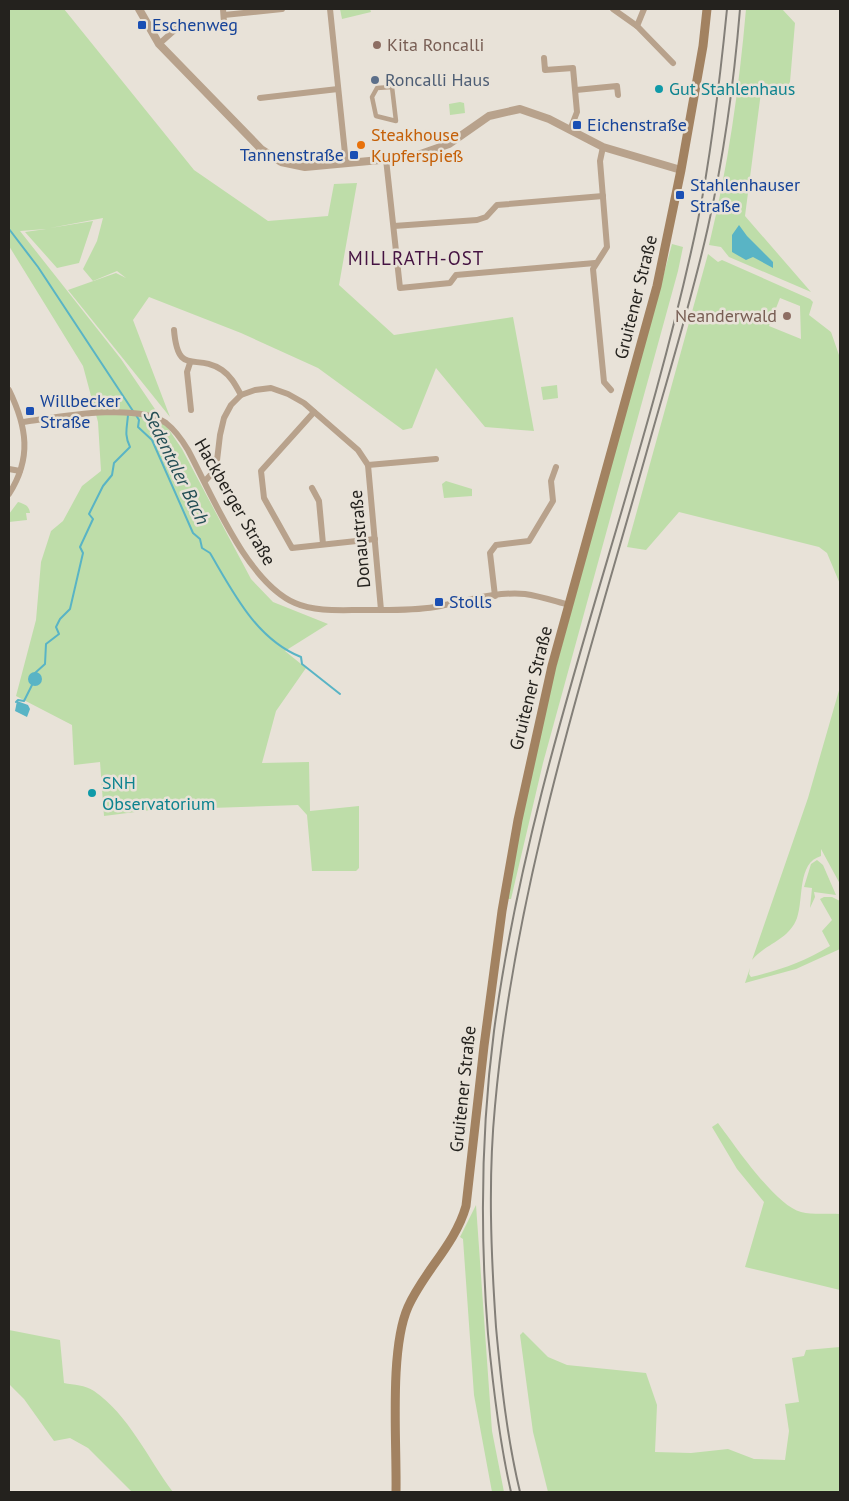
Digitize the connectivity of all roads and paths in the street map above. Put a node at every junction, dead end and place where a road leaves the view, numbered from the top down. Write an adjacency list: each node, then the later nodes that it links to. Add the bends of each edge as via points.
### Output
1 (139, 9): 9 (street)
2 (282, 9): 7 (street)
3 (330, 9): 13 (street)
4 (613, 9): 8 (street)
5 (644, 9): 8 (street)
6 (707, 9): 21 (main road, Gruitener Straße)
7 (223, 12): 9 (street, via 224,23 177,28)
8 (636, 26): 11 (street)
9 (159, 44): 20 (street, via 261,149 281,162 305,167)
10 (544, 58): 14 (street, via 545,70 573,68)
11 (673, 63)
12 (378, 88): 12 (street, via 392,87 396,121 376,116 372,97)
13 (338, 89): 16 (street); 20 (street)
14 (576, 90): 15 (street, via 617,86); 17 (street, via 577,112)
15 (618, 95)
16 (260, 98)
17 (570, 130): 18 (street); 19 (street, via 534,113 520,109 507,111 489,116 449,144 412,157)
18 (603, 147): 21 (street); 22 (street, via 600,161)
19 (386, 160): 20 (street); 23 (street)
20 (346, 163)
21 (681, 170): 44 (main road, Gruitener Straße, via 658,286)
22 (603, 196): 23 (street, via 497,205 486,217 478,220); 24 (street, via 607,247)
23 (394, 226): 24 (street, via 400,288 450,283 456,275)
24 (595, 263): 28 (street, via 604,382)
25 (174, 330): 26 (street, via 180,356)
26 (190, 363): 29 (street, via 202,363 221,370 232,379); 30 (street, via 187,372)
27 (9, 390): 32 (street)
28 (611, 390)
29 (241, 395): 31 (street, Donaustraße, via 271,388 288,394); 38 (street, via 230,405 224,418 216,469)
30 (191, 410)
31 (314, 412): 34 (street, Donaustraße, via 358,450); 42 (street, via 261,471 261,484 264,498 292,548)
32 (23, 422): 37 (street, via 25,445); 38 (street, Hackberger Straße, via 126,411 160,420 178,435)
33 (436, 459): 34 (street, Donaustraße)
34 (368, 465): 41 (street, Donaustraße)
35 (556, 466): 43 (street, via 551,481 553,501 529,541 496,545 490,553)
36 (9, 469): 37 (street)
37 (20, 471): 40 (street)
38 (205, 481): 45 (street, Hackberger Straße, via 258,575 282,596 296,604 311,607)
39 (312, 488): 42 (street, via 318,501)
40 (9, 494)
41 (375, 540): 42 (street); 45 (street, Donaustraße)
42 (323, 544)
43 (495, 596): 44 (street, Hackberger Straße, via 523,594); 45 (street, Hackberger Straße, via 427,608)
44 (569, 606): 46 (main road, Gruitener Straße, via 527,773 502,911 466,1206 458,1230 408,1306 400,1330)
45 (382, 610)
46 (396, 1492)

